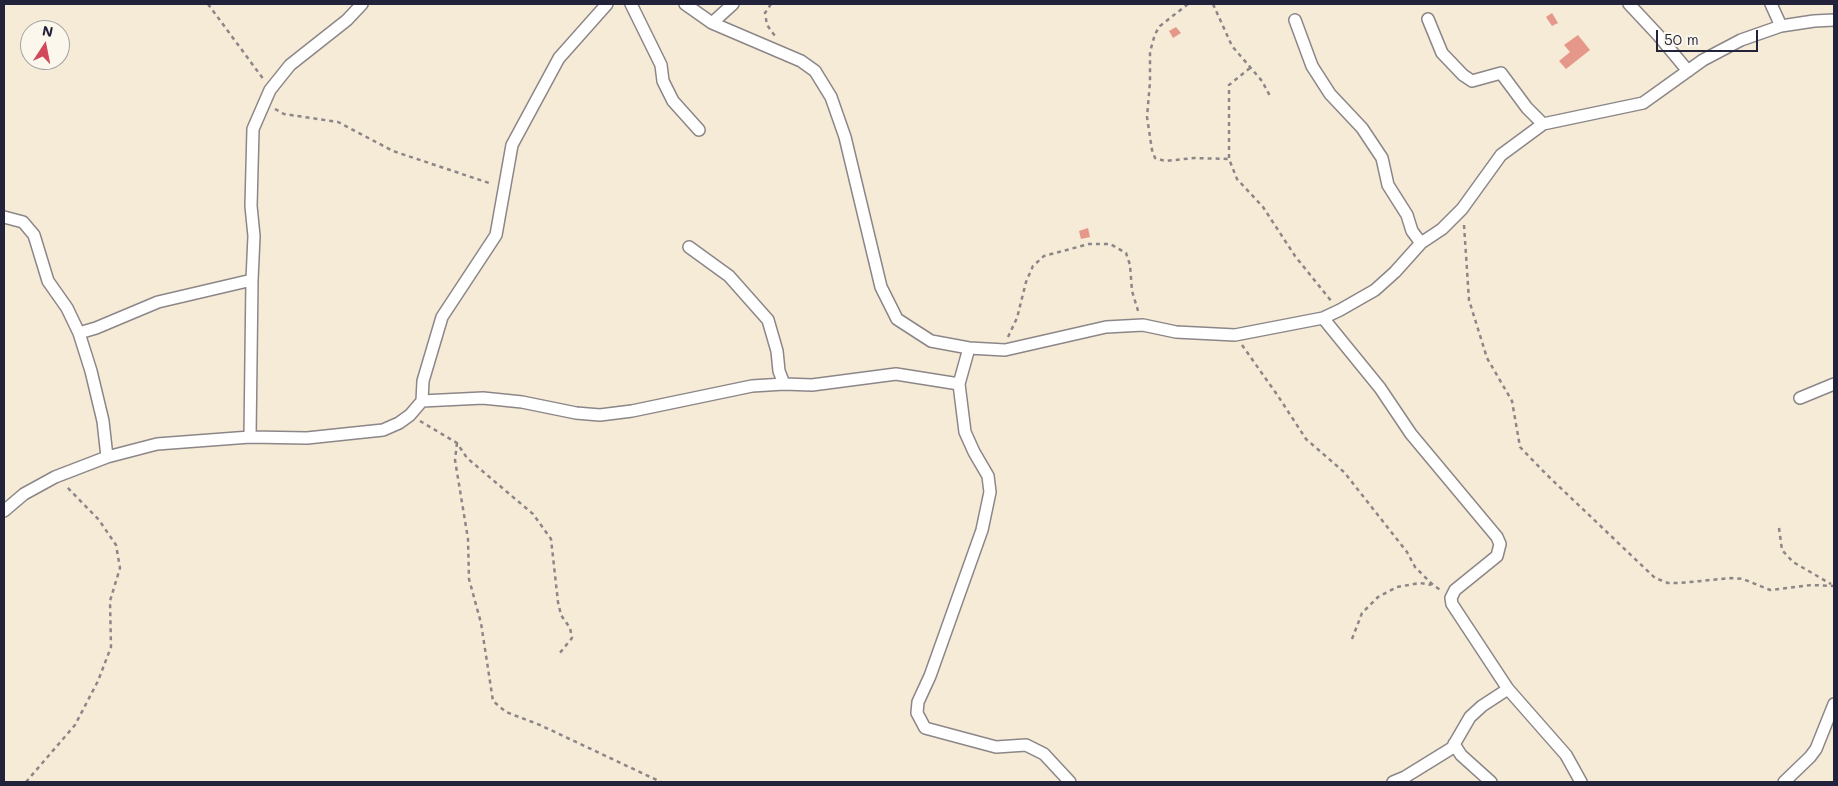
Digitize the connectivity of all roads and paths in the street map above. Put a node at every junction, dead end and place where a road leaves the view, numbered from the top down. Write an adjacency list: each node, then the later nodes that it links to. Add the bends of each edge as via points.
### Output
1 (208, 4): 20 (path)
2 (362, 4): 20 (street, via 347,20 290,65)
3 (606, 4): 26 (street, via 559,58 535,100 512,145)
4 (631, 4): 24 (street, via 661,65 673,101)
5 (685, 4): 15 (street)
6 (733, 4): 15 (street)
7 (771, 4): 17 (path, via 765,13 767,25)
8 (1188, 4): 25 (path, via 1160,26 1152,46 1147,117 1152,150 1156,158 1165,161)
9 (1214, 4): 18 (path, via 1232,46)
10 (1629, 4): 19 (street)
11 (1771, 4): 16 (street)
12 (1428, 19): 23 (street, via 1442,53 1463,75 1472,81 1501,73)
13 (1296, 20): 29 (street, via 1312,66 1330,94 1362,128 1382,158 1388,185)
14 (1834, 20): 16 (street)
15 (712, 23): 37 (street, via 801,61 815,71 830,97 845,137 881,287 897,319 931,341)
16 (1781, 26): 19 (street, via 1741,40)
17 (779, 41)
18 (1250, 68): 21 (path); 25 (path, via 1229,85)
19 (1688, 71): 23 (street, via 1643,104)
20 (270, 90): 22 (street)
21 (1270, 96)
22 (264, 102): 26 (path, via 284,114 338,122 393,151); 31 (street, via 253,128)
23 (1543, 124): 27 (street, via 1501,155)
24 (699, 130)
25 (1229, 159): 32 (path, via 1237,179 1263,207 1295,256)
26 (504, 188): 43 (street, via 496,235 442,318 423,381)
27 (1462, 209): 29 (street, via 1442,229); 52 (path, via 1469,300 1487,358 1512,401 1520,447 1546,474 1656,578 1668,583 1731,578 1743,579 1770,590)
28 (4, 216): 35 (street, via 23,222 34,235 48,280)
29 (1421, 243): 32 (street, via 1375,290)
30 (689, 247): 39 (street, via 729,276 768,320)
31 (252, 280): 35 (street, via 158,302); 45 (street)
32 (1340, 310): 33 (street)
33 (1323, 318): 36 (street); 53 (street, via 1500,544 1497,556 1455,590)
34 (1143, 325): 36 (street, via 1176,332); 38 (street, via 1106,327); 38 (path, via 1132,291 1126,253 1110,244 1088,244 1044,256 1034,266)
35 (79, 333): 47 (street, via 92,371)
36 (1235, 335): 51 (path, via 1306,439 1344,472)
37 (969, 348): 38 (street); 40 (street)
38 (1005, 350)
39 (784, 384): 40 (street, via 812,385 896,374); 43 (street, via 752,386 600,415 492,399)
40 (959, 384): 61 (street, via 965,432 988,476 990,492 982,530 916,713 925,728 996,747 1026,745 1044,754)
41 (1834, 384): 42 (street)
42 (1800, 398)
43 (422, 401): 44 (street)
44 (410, 415): 45 (street, via 399,424 383,430 307,438); 46 (path)
45 (250, 437): 47 (street, via 157,444)
46 (457, 443): 55 (path, via 467,458 533,514 551,539 558,602 572,638); 60 (path, via 454,460 468,538 469,578 481,623 492,701 506,712)
47 (107, 457): 48 (street)
48 (55, 477): 49 (street, via 24,494); 59 (path, via 100,520 116,545 120,568 110,601 111,647 98,681 75,725)
49 (4, 511)
50 (1779, 528): 52 (path, via 1782,550 1793,562)
51 (1433, 585): 53 (path); 54 (path, via 1420,583 1397,588 1378,598 1362,613)
52 (1833, 585)
53 (1451, 598): 56 (street)
54 (1352, 639)
55 (559, 654)
56 (1508, 689): 58 (street, via 1470,717); 64 (street, via 1566,755)
57 (1834, 704): 65 (street, via 1816,749)
58 (1454, 744): 62 (street, via 1406,777); 63 (street)
59 (26, 782)
60 (661, 782)
61 (1070, 782)
62 (1393, 782)
63 (1491, 782)
64 (1581, 782)
65 (1784, 782)

